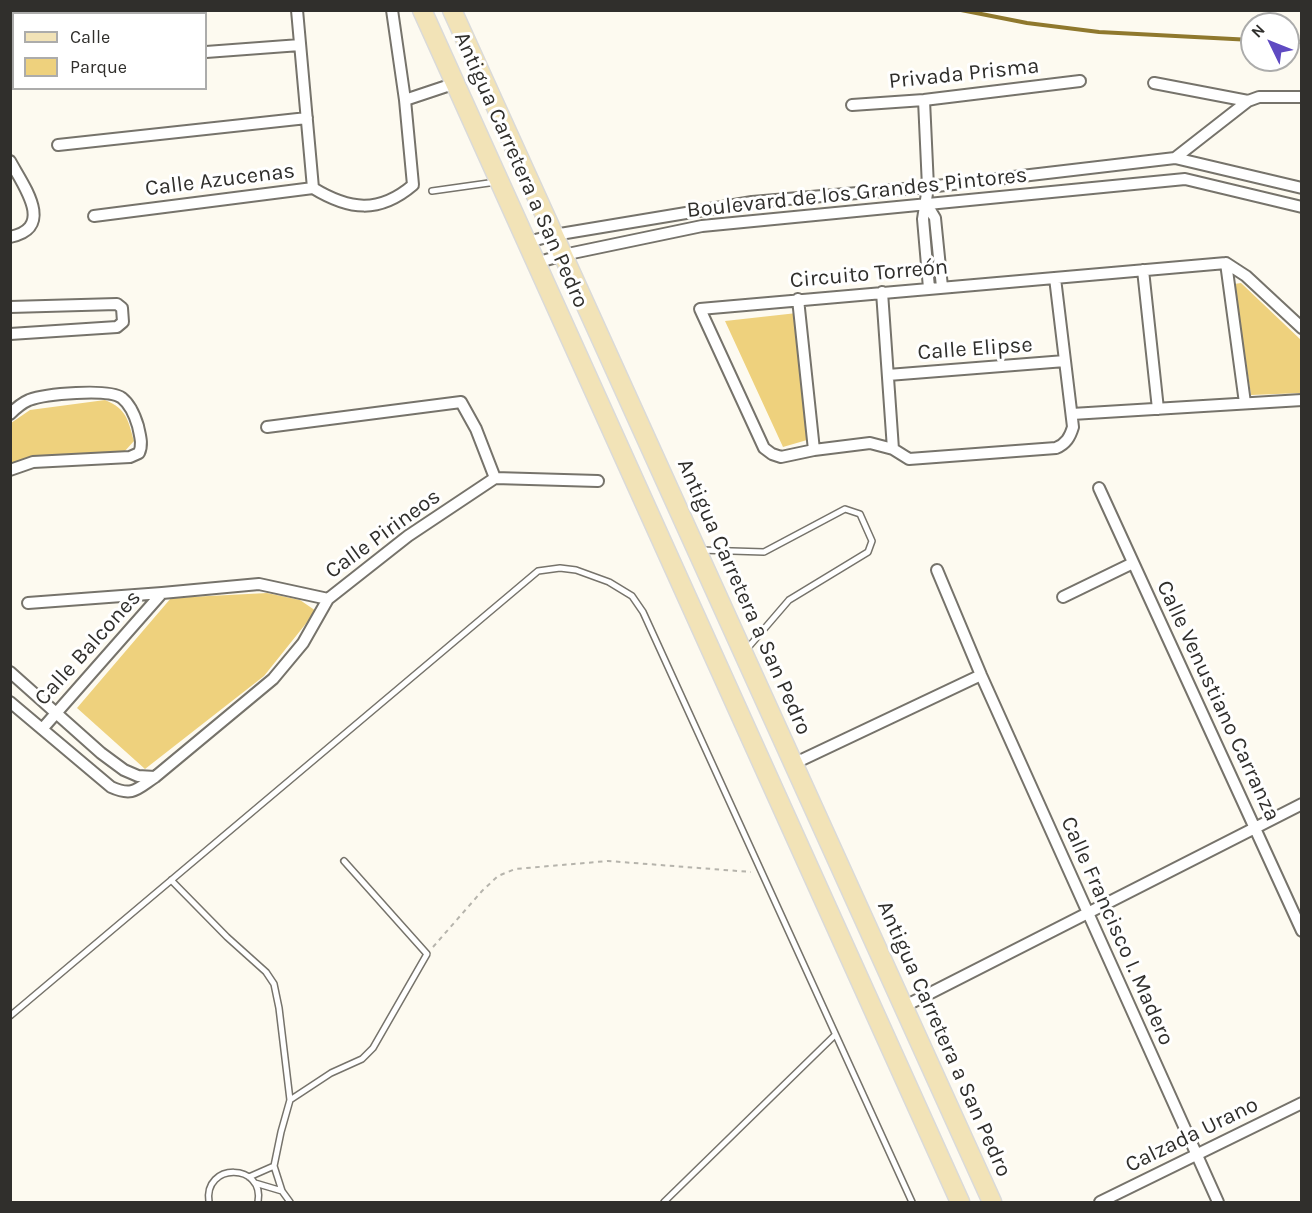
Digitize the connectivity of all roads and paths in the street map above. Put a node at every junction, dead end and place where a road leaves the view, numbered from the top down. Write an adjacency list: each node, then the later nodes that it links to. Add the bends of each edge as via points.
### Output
1 (297, 10): 5 (street)
2 (392, 10): 11 (street)
3 (422, 10): 8 (main road, Antigua Carretera a San Pedro)
4 (452, 10): 28 (main road, Antigua Carretera a San Pedro)
5 (300, 45): 6 (street); 15 (street)
6 (207, 52)
7 (1080, 81): 12 (street, Privada Prisma)
8 (456, 83): 11 (street); 20 (main road, Antigua Carretera a San Pedro)
9 (1154, 83): 13 (street)
10 (1302, 97): 13 (street)
11 (405, 100): 22 (street, Calle Azucenas, via 413,185 380,204 352,206)
12 (924, 100): 14 (street, Privada Prisma); 21 (street)
13 (1248, 100): 17 (street)
14 (852, 105)
15 (306, 118): 16 (street); 22 (street)
16 (58, 145)
17 (1175, 158): 19 (street); 21 (street, Boulevard de los Grandes Pintores); 23 (street, Boulevard de los Grandes Pintores)
18 (10, 161): 29 (street, via 34,208 34,217 22,234)
19 (1185, 179): 25 (street, Boulevard de los Grandes Pintores); 26 (street, Boulevard de los Grandes Pintores)
20 (501, 181): 24 (lane); 30 (main road, Antigua Carretera a San Pedro)
21 (928, 187): 25 (street); 28 (street, Boulevard de los Grandes Pintores, via 752,202)
22 (313, 188): 27 (street, Calle Azucenas)
23 (1302, 188)
24 (432, 190)
25 (926, 203): 31 (street, Boulevard de los Grandes Pintores, via 702,226); 36 (street, via 935,218); 37 (street, via 923,219)
26 (1302, 207)
27 (94, 216)
28 (554, 235): 30 (street, Boulevard de los Grandes Pintores); 31 (main road, Antigua Carretera a San Pedro)
29 (10, 237)
30 (528, 242): 32 (main road, Antigua Carretera a San Pedro)
31 (563, 255): 32 (street, Boulevard de los Grandes Pintores); 57 (main road, Antigua Carretera a San Pedro)
32 (536, 262): 85 (main road, Antigua Carretera a San Pedro)
33 (1226, 263): 34 (street, Circuito Torreón); 41 (street, via 1246,276); 46 (street)
34 (1143, 270): 35 (street, Circuito Torreón); 47 (street)
35 (1055, 278): 36 (street, Circuito Torreón); 43 (street)
36 (942, 287): 37 (street, Circuito Torreón)
37 (929, 288): 38 (street, Circuito Torreón)
38 (882, 292): 39 (street, Circuito Torreón); 44 (street)
39 (798, 299): 52 (street); 52 (street, Circuito Torreón, via 700,309 764,448 781,457)
40 (10, 307): 42 (street, via 117,304 122,308 123,322 117,327)
41 (1302, 328)
42 (10, 334)
43 (1065, 361): 44 (street, Calle Elipse); 49 (street)
44 (888, 375): 51 (street)
45 (1302, 400): 46 (street)
46 (1245, 404): 47 (street)
47 (1158, 408): 49 (street)
48 (10, 414): 53 (street, via 30,400 105,393 122,398 134,413 142,446 139,453 130,457 33,462)
49 (1072, 414): 51 (street, via 1070,435 1056,448 909,459)
50 (267, 427): 54 (street, via 460,402 476,429)
51 (893, 449): 52 (street, Circuito Torreón, via 870,443)
52 (814, 450)
53 (10, 470)
54 (495, 478): 55 (street); 62 (street, Calle Pirineos, via 408,536)
55 (598, 481)
56 (1099, 488): 58 (street, Calle Venustiano Carranza)
57 (697, 550): 64 (main road, Antigua Carretera a San Pedro); 64 (lane, via 764,552 845,509 860,514 872,541 868,552 789,600)
58 (1133, 563): 61 (street); 73 (street, Calle Venustiano Carranza)
59 (937, 570): 66 (street, Calle Francisco I. Madero)
60 (162, 593): 62 (street, via 259,584); 63 (street); 68 (street, Calle Balcones)
61 (1063, 597)
62 (328, 599): 71 (street, Calle Pirineos, via 303,642 273,679)
63 (28, 603)
64 (743, 653): 70 (main road, Antigua Carretera a San Pedro)
65 (10, 672): 68 (street)
66 (981, 675): 70 (street); 77 (street, Calle Francisco I. Madero)
67 (10, 702): 69 (street)
68 (57, 712): 69 (street, Calle Balcones); 71 (street, via 124,770)
69 (43, 728): 71 (street, Calle Pirineos, via 111,787 124,793 135,791)
70 (793, 765): 80 (main road, Antigua Carretera a San Pedro)
71 (155, 777)
72 (1301, 804): 73 (street)
73 (1254, 827): 77 (street); 78 (street, Calle Venustiano Carranza)
74 (344, 861): 79 (lane)
75 (762, 873): 76 (lane, via 638,604 609,582 560,568 538,571 519,586); 79 (path, via 609,861 514,869 498,876 482,891); 82 (lane)
76 (171, 879): 81 (lane); 83 (lane, via 274,984)
77 (1088, 913): 80 (street); 86 (street, Calle Francisco I. Madero)
78 (1302, 931)
79 (427, 954): 83 (lane, via 373,1048 362,1059 331,1073)
80 (903, 1007): 98 (main road, Antigua Carretera a San Pedro)
81 (10, 1016)
82 (835, 1035): 94 (lane); 95 (lane)
83 (290, 1100): 87 (lane)
84 (1302, 1103): 86 (street, Calzada Urano)
85 (935, 1147): 96 (main road, Antigua Carretera a San Pedro); 97 (main road)
86 (1197, 1155): 99 (street, Calzada Urano); 100 (street, Calle Francisco I. Madero)
87 (274, 1166): 88 (lane); 90 (lane)
88 (249, 1177): 89 (lane); 91 (lane, via 235,1172 219,1176 209,1190)
89 (255, 1183): 90 (lane); 92 (lane)
90 (282, 1191): 93 (lane)
91 (209, 1203)
92 (258, 1203)
93 (290, 1203)
94 (664, 1203)
95 (912, 1203)
96 (960, 1203)
97 (970, 1203)
98 (992, 1203)
99 (1100, 1203)
100 (1218, 1203)

